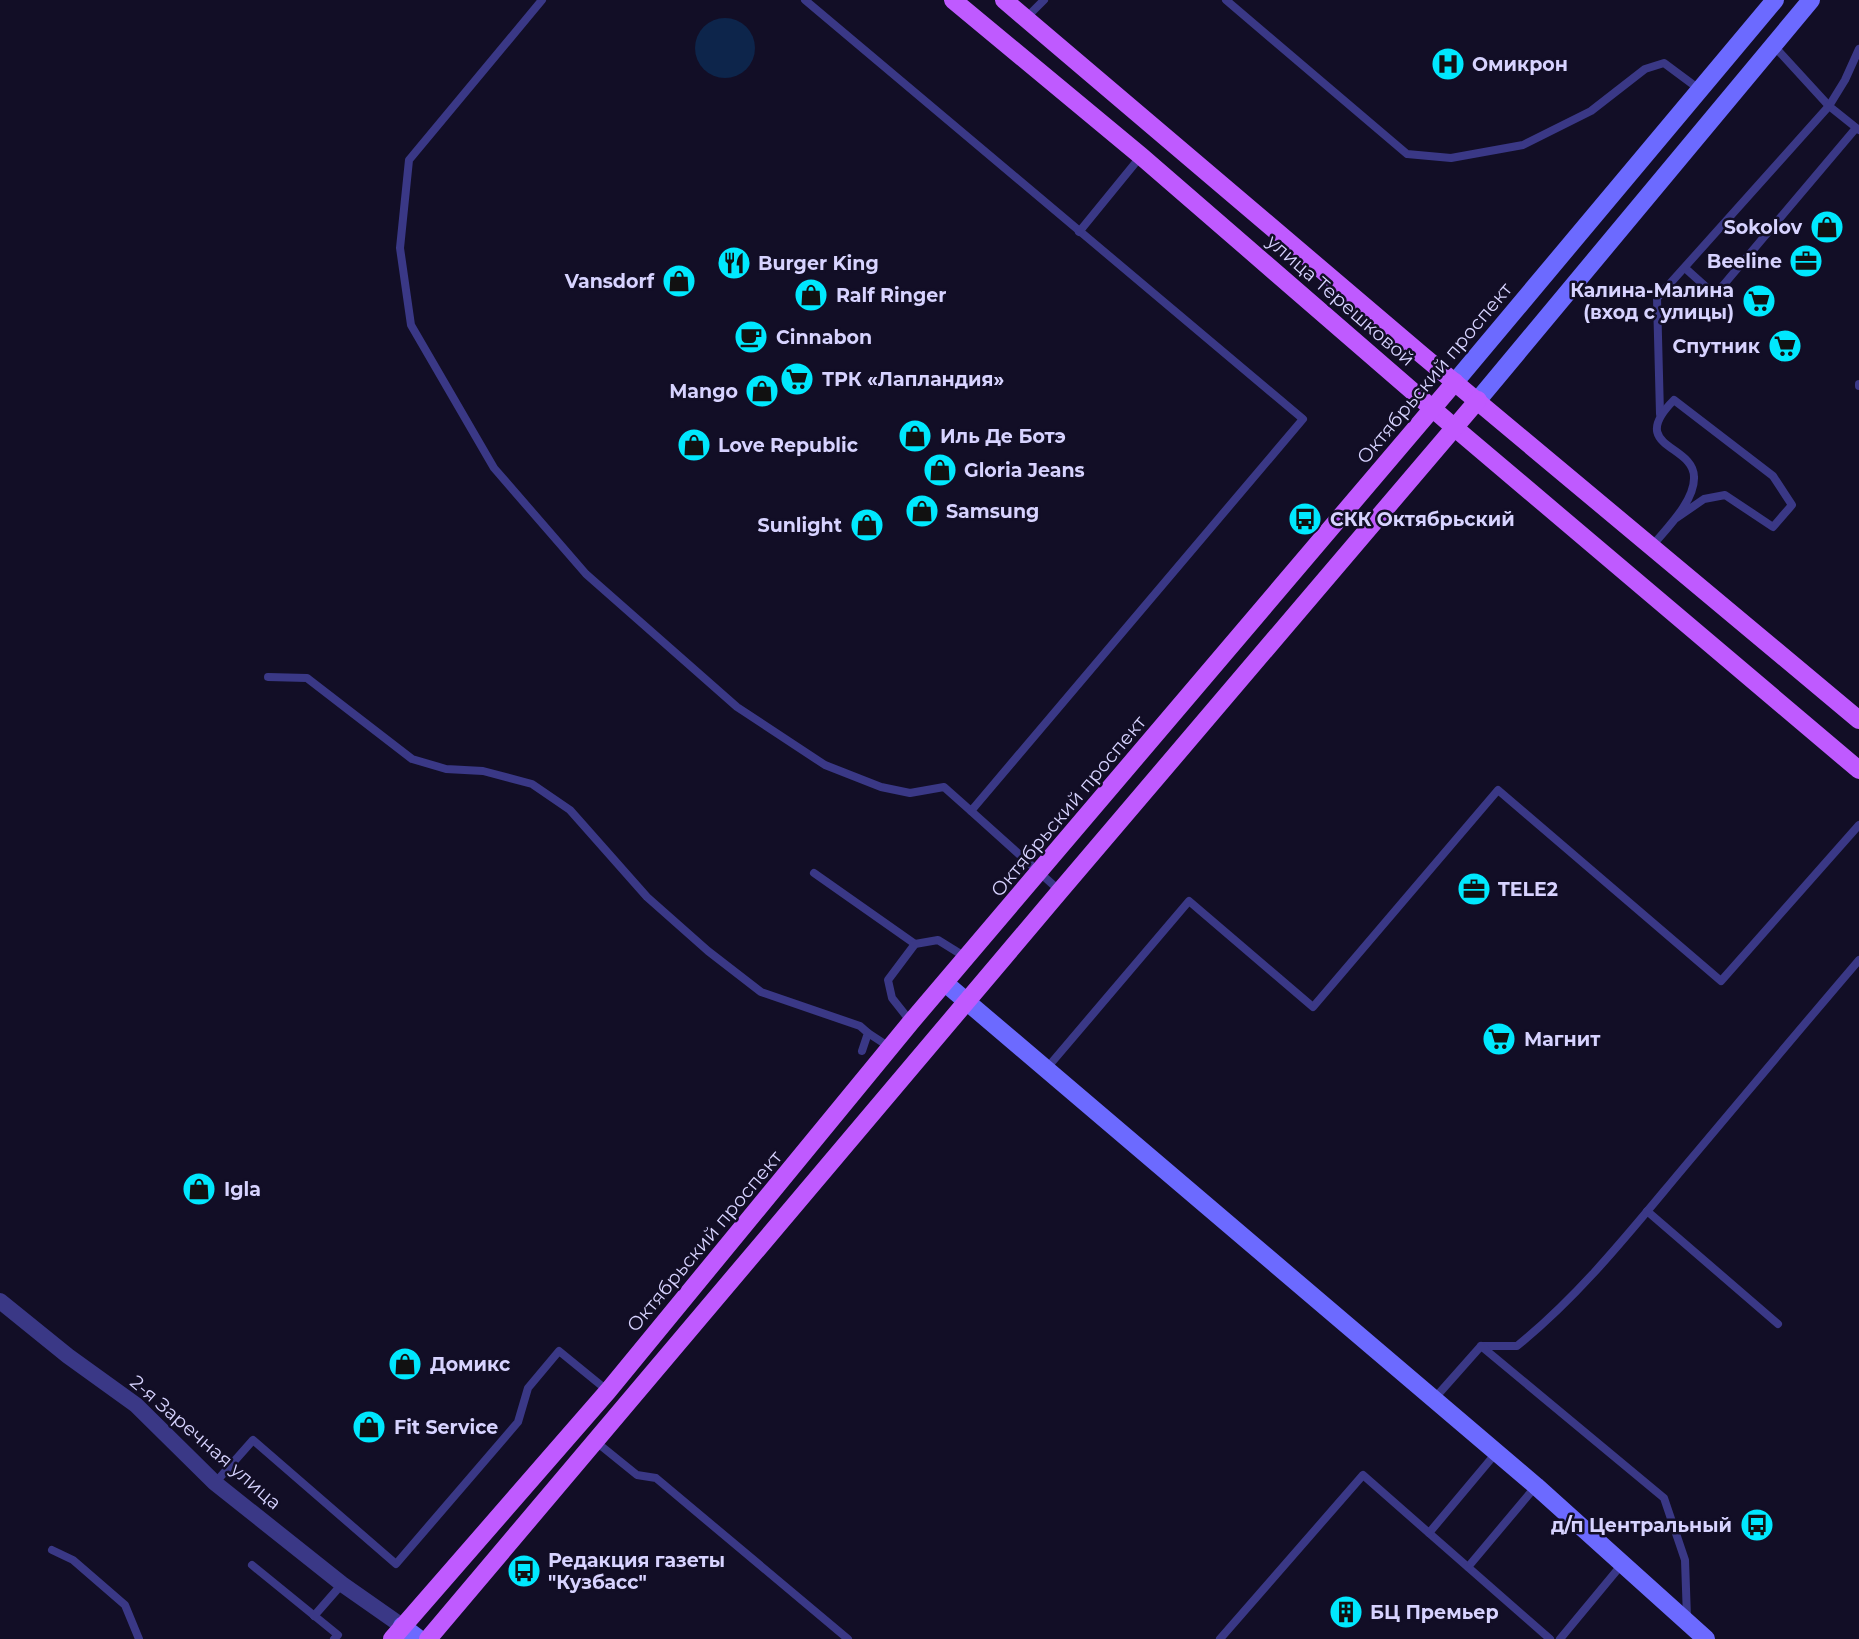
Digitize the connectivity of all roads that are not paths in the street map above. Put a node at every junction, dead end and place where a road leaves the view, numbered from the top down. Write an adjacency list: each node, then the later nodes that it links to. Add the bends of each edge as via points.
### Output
1 (542, 0): 28 (lane, via 409,160 400,248 411,326 494,468 586,574 737,707 825,765 910,793 944,787)
2 (805, 0): 16 (lane)
3 (953, 0): 15 (main road, улица Терешковой)
4 (1004, 0): 9 (main road, улица Терешковой)
5 (1044, 0): 9 (lane)
6 (1226, 0): 12 (lane, via 1407,153 1451,158 1523,145 1591,111 1645,69 1664,63)
7 (1775, 0): 12 (street, Октябрьский проспект)
8 (1811, 0): 10 (street)
9 (1026, 18): 18 (main road, улица Терешковой)
10 (1773, 46): 13 (lane); 19 (street)
11 (1859, 49): 13 (lane)
12 (1699, 89): 18 (street, Октябрьский проспект)
13 (1829, 106): 14 (lane); 17 (lane)
14 (1858, 129): 17 (lane, via 1715,295)
15 (1140, 156): 16 (lane); 20 (main road, улица Терешковой)
16 (1079, 232): 28 (lane, via 1303,419)
17 (1685, 268): 21 (lane, via 1657,298)
18 (1455, 382): 19 (main road, улица Терешковой); 20 (main road, Октябрьский проспект)
19 (1478, 400): 22 (main road); 24 (main road, улица Терешковой)
20 (1433, 408): 22 (main road, улица Терешковой); 30 (main road, Октябрьский проспект)
21 (1660, 414): 23 (lane, via 1657,429 1661,440 1695,474 1693,490); 23 (lane, via 1674,400 1773,476 1792,505 1773,527 1726,495 1704,499)
22 (1455, 428): 27 (main road, улица Терешковой); 32 (main road)
23 (1675, 519): 24 (lane)
24 (1652, 546): 26 (main road, улица Терешковой)
25 (268, 677): 39 (lane, via 307,678 412,758 446,769 483,771 532,783 570,810 647,897 761,992 860,1026)
26 (1859, 720)
27 (1859, 770)
28 (971, 811): 30 (lane)
29 (1859, 825): 42 (lane, via 1721,981 1498,790 1313,1007 1189,901)
30 (1039, 872): 32 (lane); 34 (main road, Октябрьский проспект)
31 (814, 873): 33 (lane)
32 (1060, 891): 37 (main road)
33 (915, 944): 34 (lane, via 938,940); 38 (lane, via 888,980 892,998)
34 (967, 958): 36 (main road, Октябрьский проспект)
35 (1859, 960): 43 (lane)
36 (945, 983): 37 (street); 38 (main road, Октябрьский проспект)
37 (966, 1001): 42 (street); 49 (main road)
38 (911, 1022): 40 (main road, Октябрьский проспект)
39 (868, 1033): 40 (lane); 41 (lane)
40 (891, 1048): 47 (main road, Октябрьский проспект)
41 (862, 1051)
42 (1047, 1068): 48 (street)
43 (1647, 1211): 45 (lane); 46 (lane, via 1550,1320 1517,1346)
44 (0, 1301): 51 (street, 2-я Заречная улица, via 136,1405)
45 (1778, 1324)
46 (1481, 1346): 48 (lane); 60 (lane, via 1664,1498 1685,1560)
47 (608, 1391): 51 (lane, via 559,1351 528,1388 517,1422 396,1564 253,1440); 61 (main road, Октябрьский проспект)
48 (1434, 1399): 50 (street)
49 (596, 1440): 65 (main road); 66 (lane, via 637,1475 656,1478)
50 (1496, 1453): 52 (street); 53 (lane)
51 (215, 1483): 58 (street, 2-я Заречная улица)
52 (1536, 1486): 55 (street); 57 (lane)
53 (1429, 1533): 57 (lane); 67 (lane, via 1363,1475)
54 (52, 1550): 62 (lane, via 73,1560 125,1605)
55 (1623, 1563): 60 (street); 69 (lane)
56 (252, 1564): 59 (lane)
57 (1468, 1567): 68 (lane)
58 (342, 1584): 59 (lane); 61 (street, 2-я Заречная улица)
59 (314, 1616): 63 (lane, via 338,1635)
60 (1687, 1621): 70 (street)
61 (397, 1633): 64 (street, 2-я Заречная улица)
62 (139, 1639)
63 (334, 1639)
64 (419, 1639)
65 (428, 1639)
66 (848, 1639)
67 (1220, 1639)
68 (1550, 1639)
69 (1560, 1639)
70 (1706, 1639)

